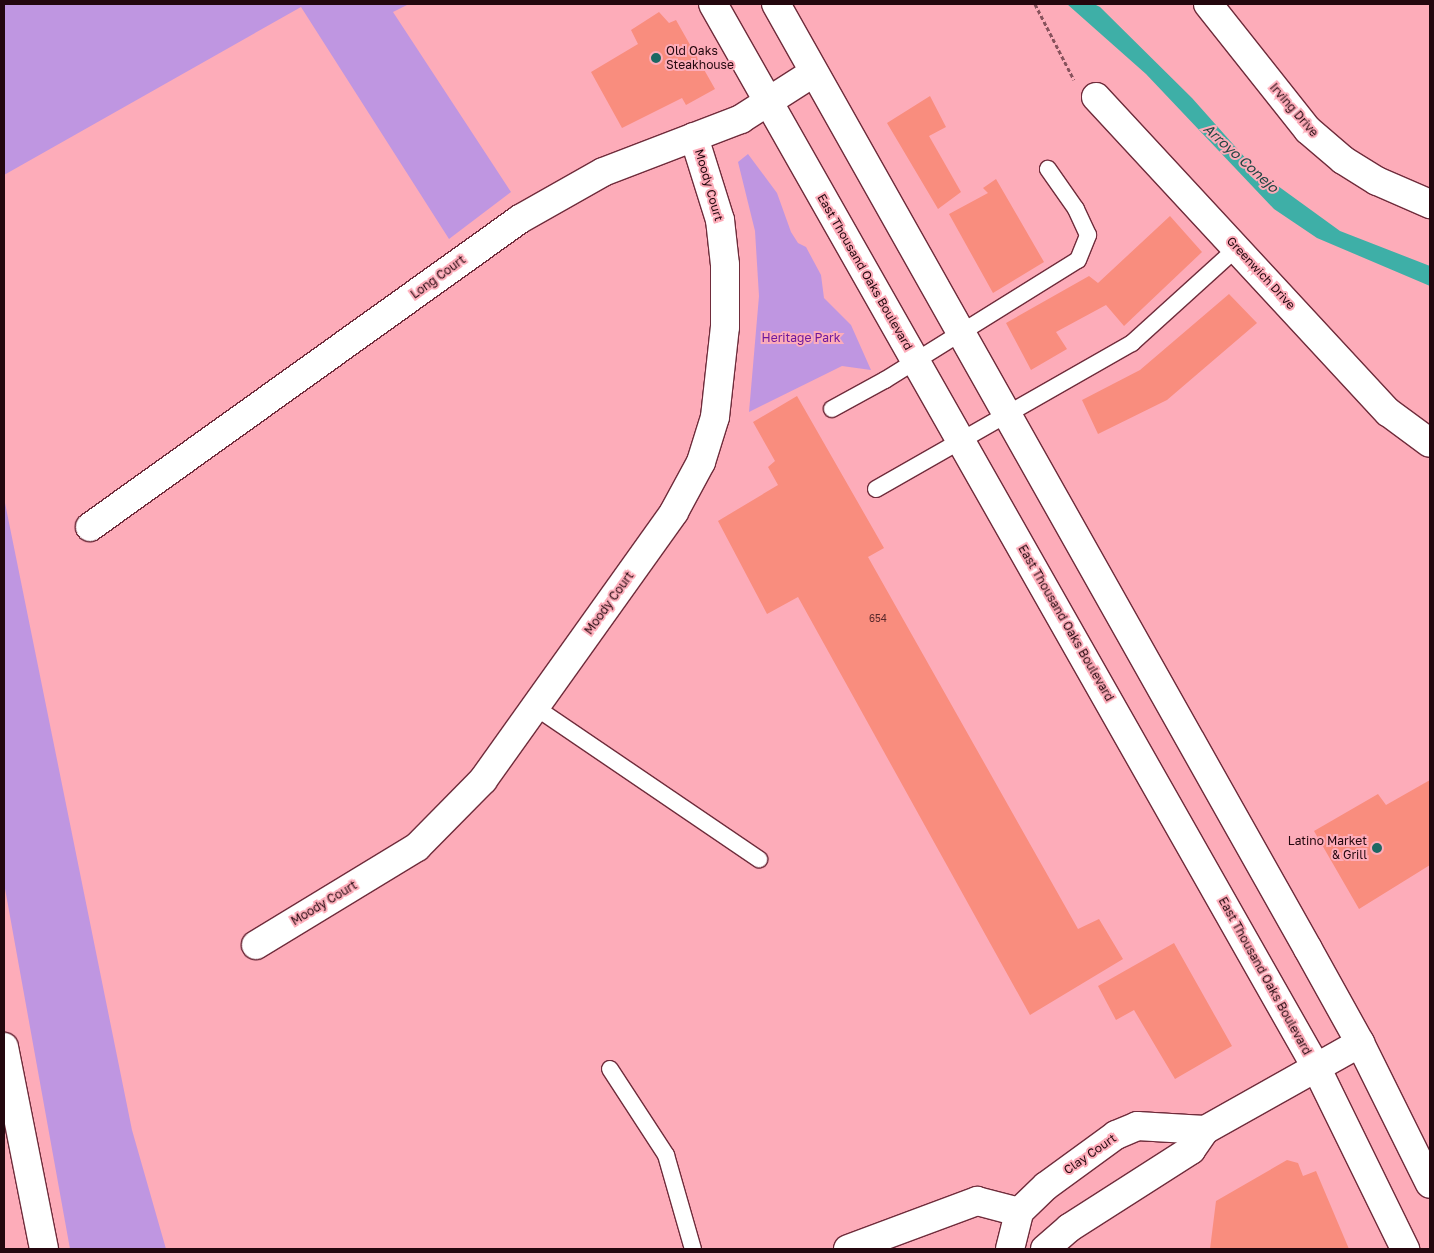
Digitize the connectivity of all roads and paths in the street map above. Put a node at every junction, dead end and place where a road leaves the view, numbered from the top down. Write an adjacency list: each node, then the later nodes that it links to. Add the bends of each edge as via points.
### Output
1 (714, 4): 7 (main road, East Thousand Oaks Boulevard)
2 (776, 4): 5 (main road)
3 (1035, 4): 6 (path, via 1056,50 1075,81)
4 (1208, 4): 10 (main road, Irving Drive, via 1308,130 1377,181)
5 (813, 73): 7 (main road, Long Court); 12 (main road)
6 (1096, 98): 11 (main road, Greenwich Drive)
7 (767, 102): 8 (main road, Long Court, via 741,119); 13 (main road, East Thousand Oaks Boulevard)
8 (694, 137): 19 (main road, Long Court, via 603,172 520,219); 20 (main road, Moody Court, via 720,220 725,265 725,327 715,417 701,462 674,512)
9 (1048, 169): 12 (lane, via 1076,208 1088,235 1078,260)
10 (1430, 204)
11 (1238, 247): 15 (lane, via 1132,343); 17 (main road, Greenwich Drive, via 1388,412)
12 (961, 332): 13 (lane); 15 (main road)
13 (916, 361): 14 (lane); 16 (main road, East Thousand Oaks Boulevard)
14 (832, 409)
15 (1009, 414): 16 (lane); 23 (main road)
16 (962, 440): 18 (lane); 25 (main road, East Thousand Oaks Boulevard)
17 (1430, 442)
18 (876, 489)
19 (90, 527)
20 (535, 707): 21 (lane); 22 (main road, Moody Court, via 483,780 417,847)
21 (759, 858)
22 (256, 945)
23 (1360, 1043): 25 (main road); 28 (main road)
24 (4, 1047): 30 (main road)
25 (1316, 1067): 27 (main road); 35 (main road, East Thousand Oaks Boulevard)
26 (610, 1069): 31 (lane, via 666,1155)
27 (1205, 1130): 29 (main road, Clay Court, via 1137,1126 1116,1135 1046,1186); 34 (main road, via 1191,1150 1069,1228)
28 (1430, 1184)
29 (1019, 1212): 32 (main road, via 977,1201); 33 (main road)
30 (44, 1249)
31 (693, 1249)
32 (848, 1249)
33 (1010, 1249)
34 (1045, 1249)
35 (1405, 1249)

